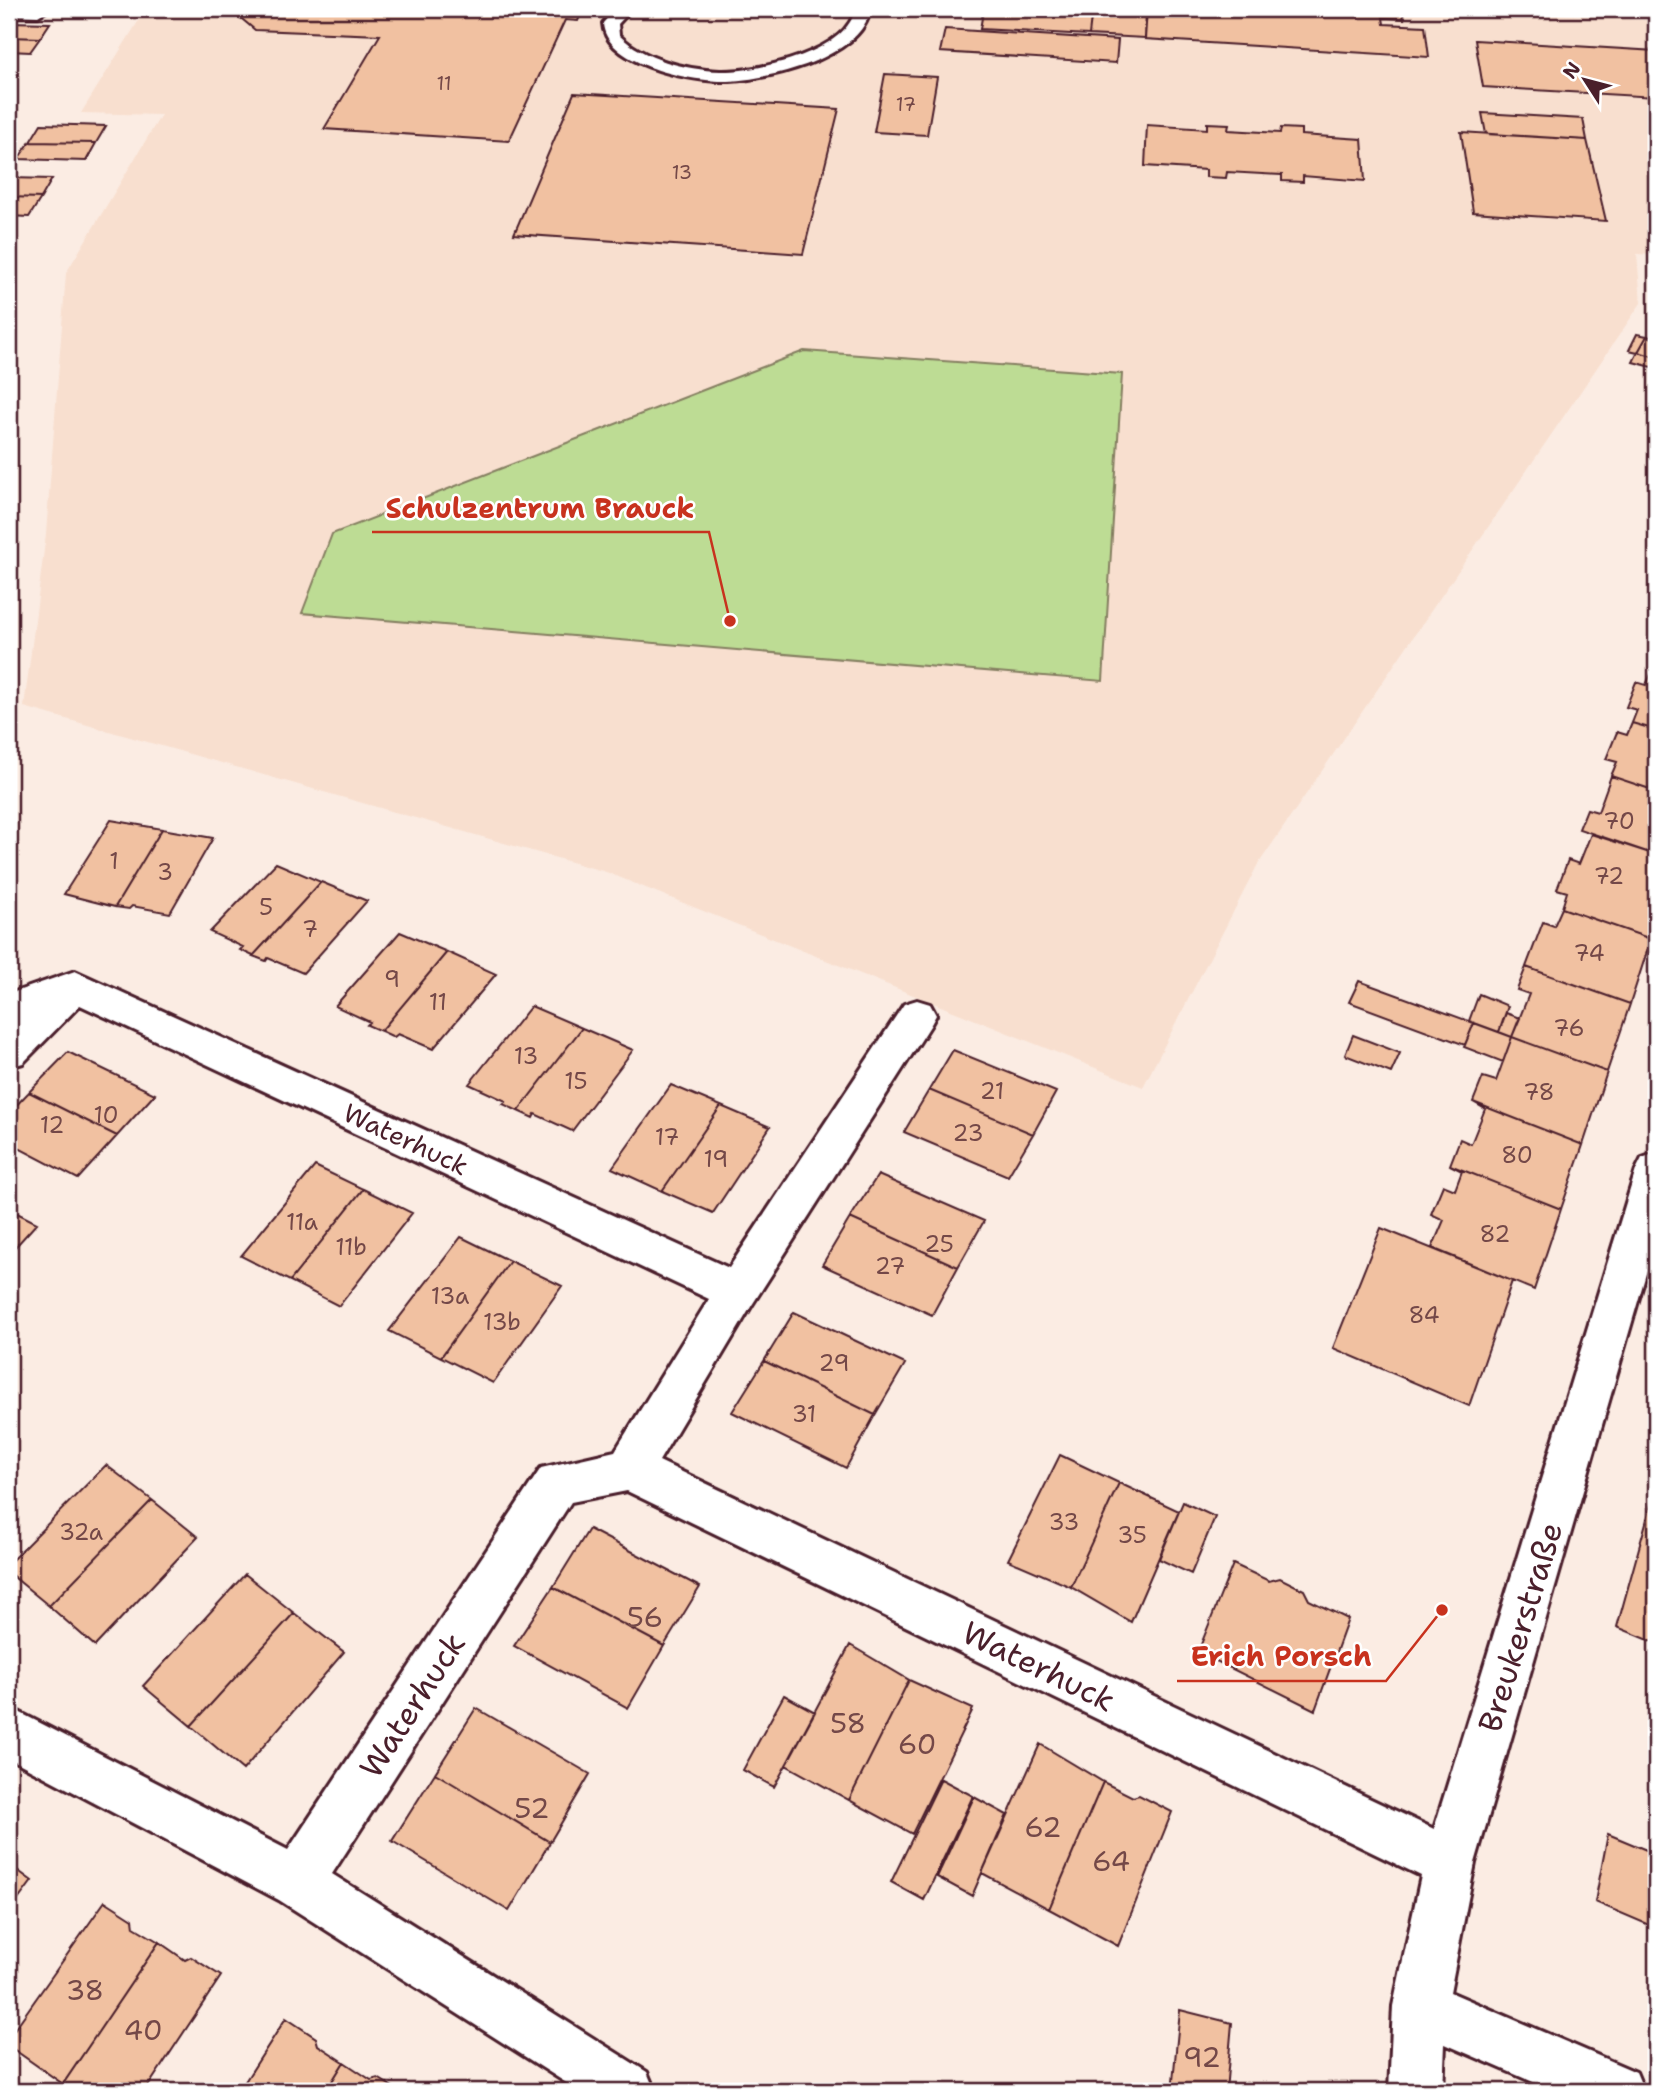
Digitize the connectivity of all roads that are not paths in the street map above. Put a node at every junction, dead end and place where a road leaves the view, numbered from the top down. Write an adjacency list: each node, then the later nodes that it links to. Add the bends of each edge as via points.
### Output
1 (624, 9): 2 (lane, via 610,30 616,43 663,66 720,76 814,57 850,33 862,18)
2 (862, 9)
3 (9, 10): 4 (lane)
4 (38, 11)
5 (75, 986): 6 (street); 8 (street); 10 (street, Waterhuck)
6 (9, 1009)
7 (917, 1015): 10 (street)
8 (9, 1052)
9 (1656, 1170): 13 (street, Breukerstraße)
10 (737, 1292): 11 (street)
11 (629, 1469): 13 (street, Waterhuck); 14 (street, Waterhuck, via 557,1483)
12 (9, 1732): 14 (street)
13 (1448, 1863): 15 (street, Breukerstraße)
14 (297, 1882): 16 (street)
15 (1420, 2006): 17 (street, Breukerstraße); 18 (street)
16 (628, 2091)
17 (1416, 2091)
18 (1617, 2091)

